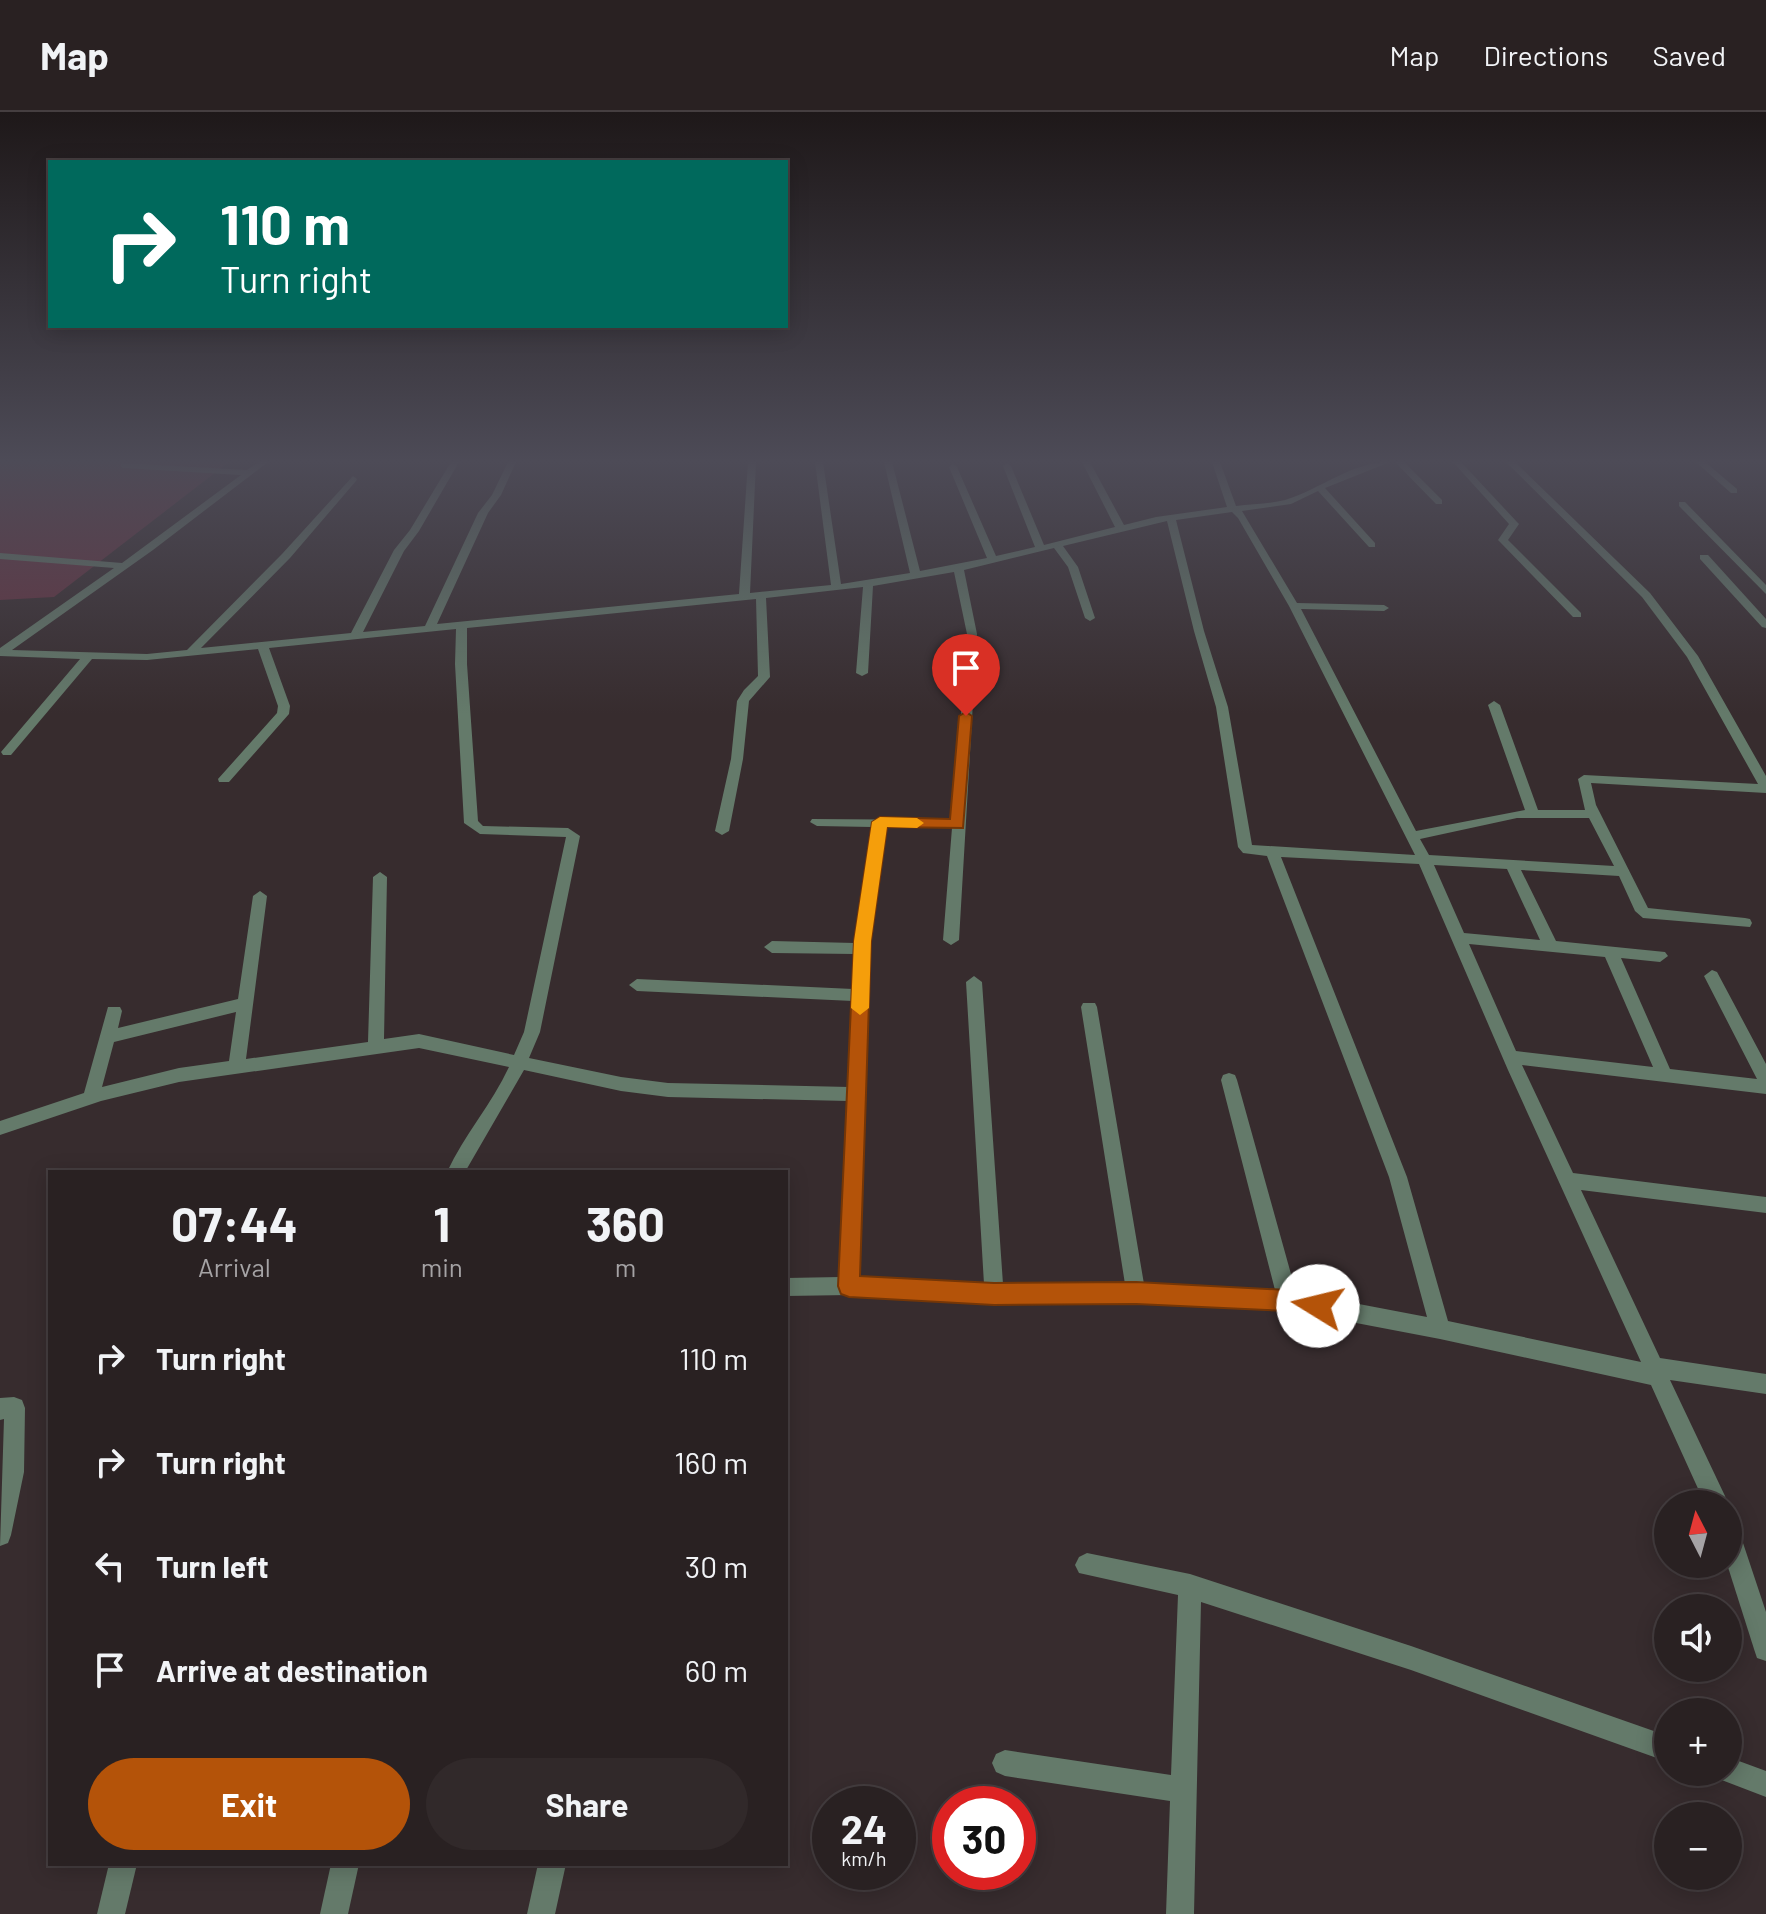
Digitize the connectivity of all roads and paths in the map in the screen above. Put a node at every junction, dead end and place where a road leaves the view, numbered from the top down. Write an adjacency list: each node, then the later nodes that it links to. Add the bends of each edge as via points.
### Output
1 (152, 546): 20 (street)
2 (295, 546): 37 (street)
3 (402, 546): 35 (street)
4 (468, 546): 34 (street)
5 (747, 546): 27 (street)
6 (830, 546): 24 (street)
7 (909, 546): 22 (street)
8 (987, 546): 19 (street)
9 (1044, 546): 16 (street)
10 (1058, 546): 31 (street, via 1073,567)
11 (1178, 546): 52 (street, via 1222,707 1245,847)
12 (1259, 546): 28 (street)
13 (1509, 546): 30 (street)
14 (1596, 546): 44 (street, via 1646,595 1692,656)
15 (1723, 546): 25 (street)
16 (1040, 547): 19 (street)
17 (0, 556): 20 (street)
18 (1704, 557): 33 (street)
19 (993, 560): 21 (street)
20 (121, 566): 38 (street)
21 (958, 568): 22 (street); 49 (street, via 972,634)
22 (916, 575): 23 (street)
23 (868, 583): 24 (street); 40 (street)
24 (836, 587): 26 (street)
25 (1766, 591)
26 (761, 596): 27 (street); 50 (street, via 764,677 743,701)
27 (744, 598): 32 (street)
28 (1294, 606): 29 (street); 51 (street)
29 (1384, 608)
30 (1577, 615)
31 (1090, 618)
32 (462, 625): 34 (street); 76 (street, via 471,823 480,830 573,836 532,1032)
33 (1766, 625)
34 (429, 629): 35 (street)
35 (355, 636): 36 (street)
36 (262, 645): 37 (street); 43 (street, via 283,714)
37 (191, 652): 39 (street)
38 (0, 653): 39 (street)
39 (89, 655): 42 (street)
40 (862, 673)
41 (1494, 705): 45 (street)
42 (7, 752)
43 (224, 779)
44 (1766, 788): 46 (street, via 1584,779)
45 (1533, 813): 46 (street); 51 (street)
46 (1593, 814): 55 (street)
47 (817, 822): 48 (street)
48 (880, 822): 49 (street); 63 (street)
49 (957, 824): 60 (street)
50 (722, 831)
51 (1412, 836): 53 (street)
52 (1273, 853): 53 (street); 93 (street, via 1398,1177)
53 (1425, 861): 54 (street); 59 (street)
54 (1512, 865): 55 (street); 61 (street)
55 (1624, 871): 58 (street, via 1648,914)
56 (380, 877): 74 (street)
57 (260, 896): 70 (street)
58 (1745, 923)
59 (1460, 938): 61 (street); 75 (street)
60 (951, 940)
61 (1551, 946): 64 (street)
62 (772, 947): 63 (street)
63 (863, 949): 69 (street)
64 (1611, 952): 65 (street); 78 (street)
65 (1660, 956)
66 (1712, 976): 80 (street)
67 (974, 982): 91 (street)
68 (637, 985): 69 (street)
69 (861, 995): 82 (street)
70 (245, 1004): 73 (street); 77 (street)
71 (1089, 1007): 90 (street)
72 (114, 1011): 73 (street)
73 (107, 1037): 83 (street)
74 (376, 1047): 76 (street, via 419,1041); 77 (street)
75 (1511, 1057): 78 (street); 86 (street)
76 (518, 1062): 82 (street, via 668,1090); 85 (street)
77 (237, 1067): 83 (street)
78 (1665, 1076): 81 (street)
79 (1229, 1080): 92 (street)
80 (1766, 1080)
81 (1766, 1087)
82 (857, 1094): 88 (street)
83 (91, 1097): 84 (street)
84 (0, 1128)
85 (457, 1170)
86 (1567, 1180): 87 (street); 94 (street)
87 (1766, 1205)
88 (849, 1286): 89 (street); 91 (street)
89 (788, 1287)
90 (1136, 1293): 91 (street); 92 (street)
91 (994, 1294)
92 (1288, 1300): 93 (street)
93 (1440, 1329): 94 (street)
94 (1656, 1372): 95 (street); 97 (street)
95 (1766, 1384)
96 (0, 1409): 98 (street, via 14,1408 16,1427 15,1473)
97 (1711, 1490)
98 (0, 1535)
99 (1087, 1565): 101 (street)
100 (1742, 1574): 102 (street)
101 (1190, 1586): 103 (street); 107 (street)
102 (1766, 1649)
103 (1654, 1744)
104 (1005, 1763): 107 (street)
105 (1742, 1775): 106 (street)
106 (1766, 1784)
107 (1184, 1790): 114 (street)
108 (123, 1866): 111 (street)
109 (345, 1866): 112 (street)
110 (552, 1866): 113 (street)
111 (111, 1914)
112 (334, 1914)
113 (541, 1914)
114 (1180, 1914)

